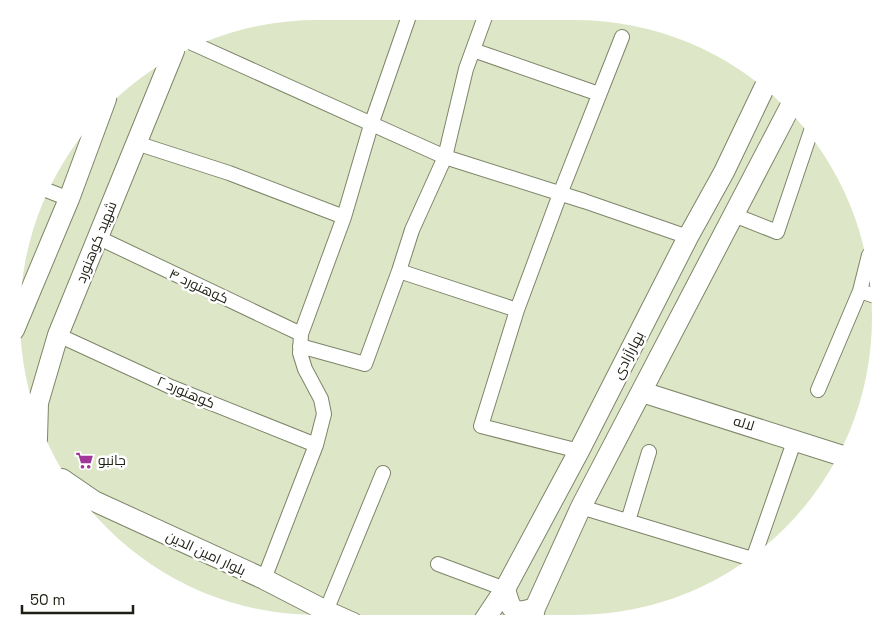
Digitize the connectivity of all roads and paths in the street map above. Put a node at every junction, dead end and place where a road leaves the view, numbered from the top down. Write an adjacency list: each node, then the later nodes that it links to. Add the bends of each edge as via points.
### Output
1 (406, 20): 11 (street)
2 (484, 20): 5 (street)
3 (622, 37): 8 (street)
4 (198, 46): 11 (street)
5 (473, 50): 8 (street); 14 (street)
6 (171, 59): 13 (main road, شهید کوهنورد)
7 (764, 88): 15 (main road, بهارآزادی)
8 (599, 94): 18 (street)
9 (791, 113): 16 (main road)
10 (100, 114): 19 (main road)
11 (371, 125): 14 (street); 21 (street)
12 (810, 135): 20 (street, via 777,232)
13 (136, 142): 21 (street); 23 (main road, شهید کوهنورد)
14 (444, 157): 18 (street); 25 (street, via 412,230)
15 (724, 172): 16 (main road); 22 (main road, بهارآزادی)
16 (751, 182): 20 (main road)
17 (49, 191): 19 (street)
18 (560, 194): 22 (street); 28 (street)
19 (69, 199): 29 (main road)
20 (734, 215): 33 (main road)
21 (344, 217): 31 (street)
22 (688, 237): 37 (main road, بهارآزادی)
23 (98, 238): 30 (main road, شهید کوهنورد); 31 (street, کوهنورد ۴)
24 (867, 264): 26 (street)
25 (399, 271): 28 (street); 31 (street, کوهنورد ۴, via 365,364)
26 (860, 291): 27 (street); 32 (street)
27 (871, 295)
28 (517, 310): 37 (street, via 481,426)
29 (20, 314)
30 (58, 335): 34 (main road, شهید کوهنورد); 36 (street, کوهنورد ۲, via 171,387)
31 (301, 340): 36 (street, via 300,353 324,414)
32 (818, 390)
33 (642, 392): 35 (main road, لاله); 42 (main road)
34 (33, 402)
35 (794, 439): 39 (main road, لاله); 44 (street)
36 (316, 445): 47 (street)
37 (580, 451): 48 (main road, بهارآزادی)
38 (649, 452): 43 (street)
39 (839, 454)
40 (383, 473): 49 (street)
41 (86, 503): 47 (main road, بلوار امین الدین)
42 (581, 507): 43 (street); 52 (main road)
43 (628, 522): 45 (street)
44 (753, 556)
45 (746, 561)
46 (438, 564): 48 (street)
47 (264, 579): 49 (main road, بلوار امین الدین)
48 (506, 589): 51 (main road, بهارآزادی); 52 (main road, via 510,606 515,611)
49 (326, 611): 50 (main road, بلوار امین الدین)
50 (335, 615)
51 (488, 615)
52 (534, 615)

